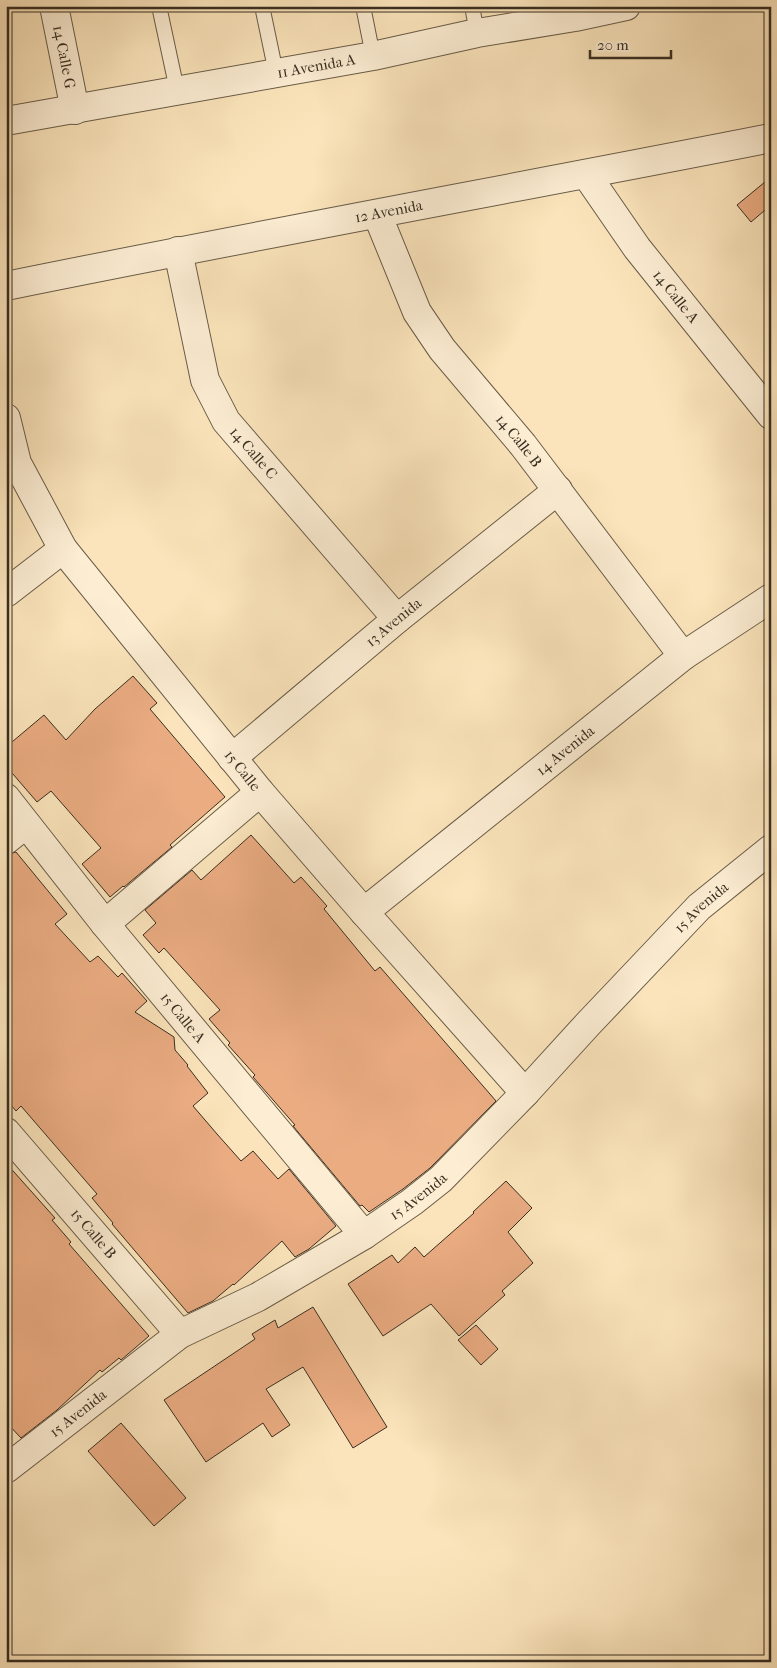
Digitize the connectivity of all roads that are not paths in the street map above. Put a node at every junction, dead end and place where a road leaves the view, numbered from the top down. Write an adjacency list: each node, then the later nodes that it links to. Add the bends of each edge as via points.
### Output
1 (54, 6): 12 (street, 14 Calle G)
2 (159, 6): 11 (lane)
3 (262, 6): 10 (lane)
4 (363, 6): 9 (lane)
5 (472, 6): 8 (lane)
6 (626, 6): 7 (street, 11 Avenida A)
7 (574, 12): 8 (street, 11 Avenida A)
8 (477, 33): 9 (street, 11 Avenida A)
9 (373, 56): 10 (street, 11 Avenida A)
10 (276, 73): 11 (street, 11 Avenida A)
11 (176, 90): 12 (street, 11 Avenida A)
12 (75, 110): 13 (street, 11 Avenida A)
13 (6, 121)
14 (771, 138): 15 (street, 12 Avenida)
15 (586, 174): 16 (street, 12 Avenida); 19 (street, 14 Calle A, via 637,248)
16 (377, 214): 17 (street, 12 Avenida); 21 (street, 14 Calle B, via 417,312 442,349)
17 (178, 251): 18 (street, 12 Avenida); 25 (street, 14 Calle C, via 205,380 226,421)
18 (6, 286)
19 (771, 415)
20 (6, 418): 22 (street, 15 Calle, via 17,463)
21 (558, 490): 25 (street, 13 Avenida); 26 (street, 14 Calle B)
22 (63, 549): 23 (street); 27 (street, 15 Calle)
23 (6, 594)
24 (771, 598): 26 (street, 14 Avenida)
25 (397, 619): 27 (street, 13 Avenida)
26 (683, 656): 32 (street, 14 Avenida)
27 (232, 758): 28 (street, 15 Calle)
28 (260, 792): 32 (street, 15 Calle); 33 (street)
29 (6, 798): 30 (street, 15 Calle A)
30 (16, 832): 33 (street, 15 Calle A)
31 (771, 850): 34 (street, 15 Avenida, via 699,907)
32 (364, 912): 34 (street, 15 Calle)
33 (105, 924): 36 (street, 15 Calle A)
34 (525, 1093): 36 (street, 15 Avenida, via 441,1179)
35 (6, 1132): 37 (street, 15 Calle B)
36 (364, 1235): 37 (street, 15 Avenida, via 258,1297)
37 (180, 1334): 38 (street, 15 Avenida)
38 (7, 1465)

